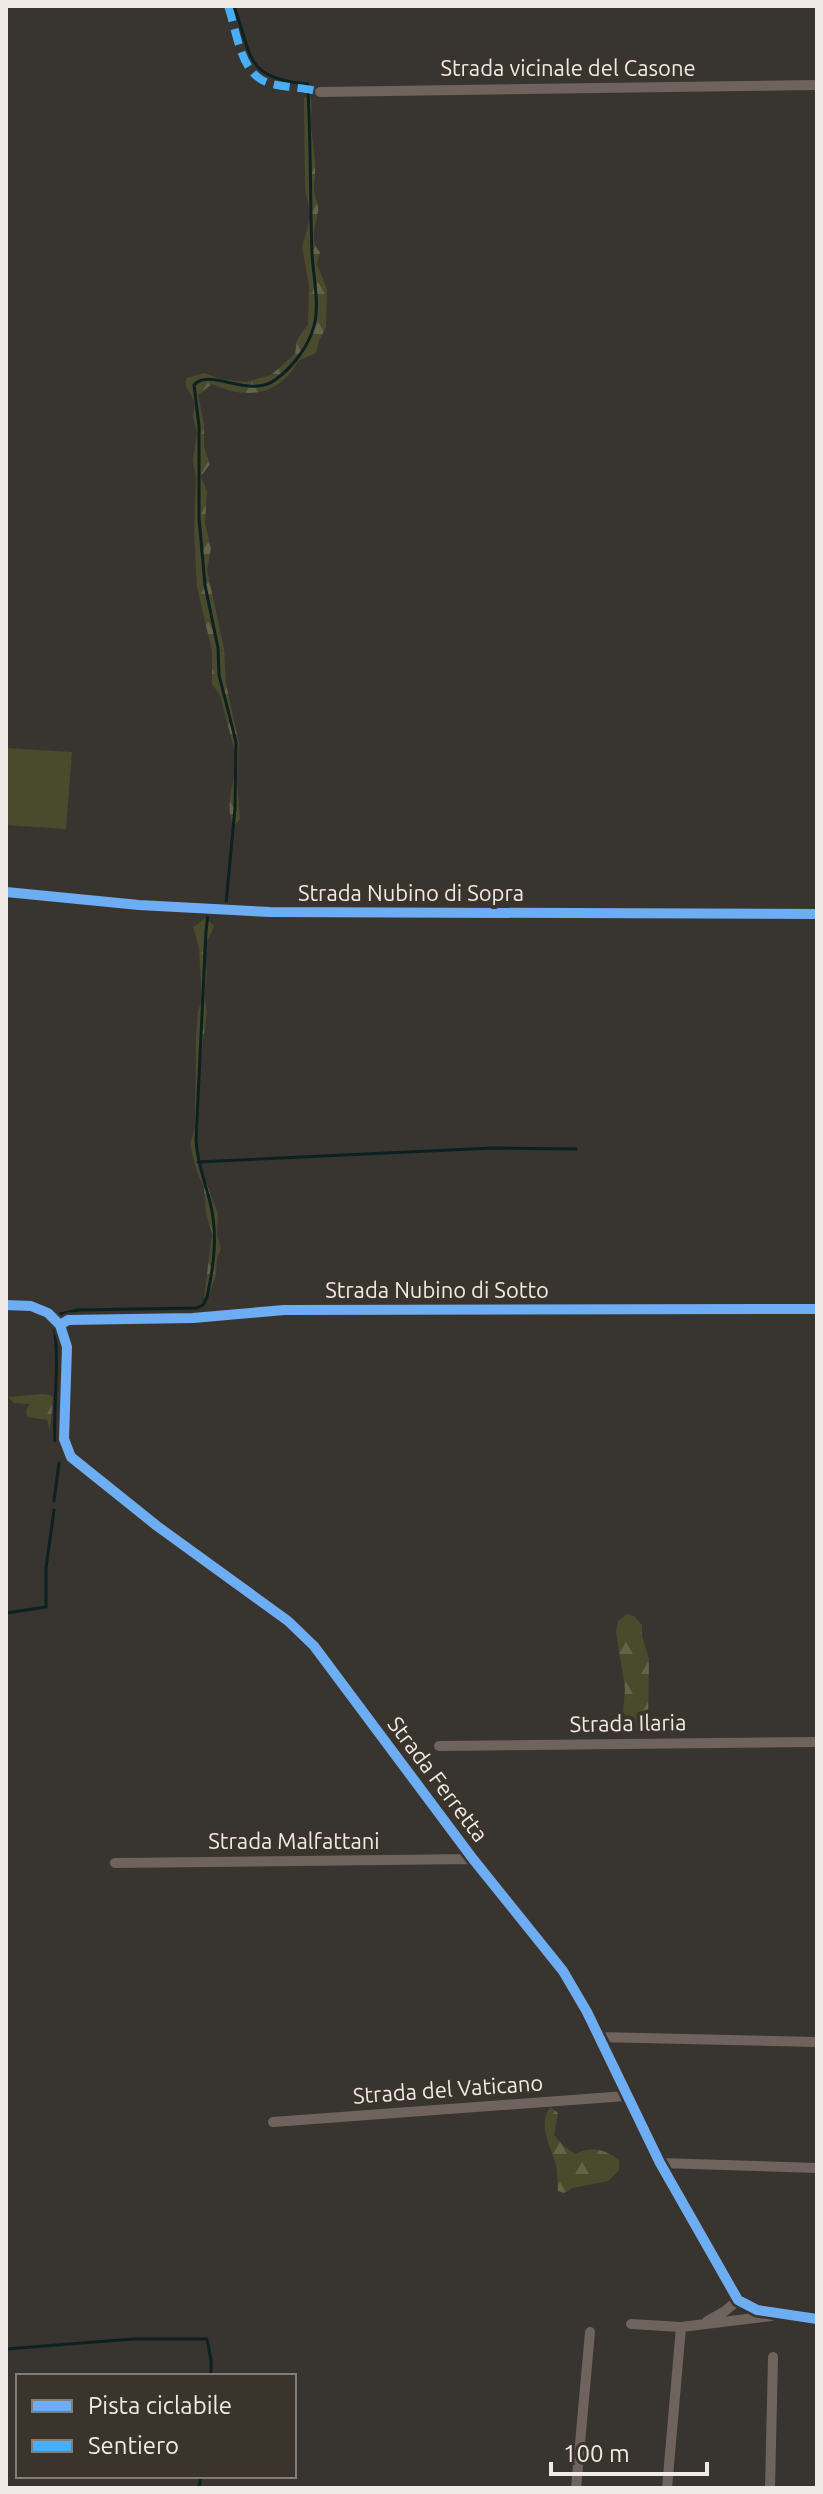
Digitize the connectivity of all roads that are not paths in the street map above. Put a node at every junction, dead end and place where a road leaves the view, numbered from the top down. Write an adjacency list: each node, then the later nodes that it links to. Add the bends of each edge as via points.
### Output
1 (817, 85): 2 (street, Strada vicinale del Casone)
2 (320, 92)
3 (6, 892): 4 (street, Strada Nubino di Sopra, via 270,912)
4 (817, 914)
5 (6, 1305): 7 (street, via 31,1306)
6 (817, 1309): 7 (street, Strada Nubino di Sotto, via 284,1310 68,1320)
7 (60, 1325): 10 (street, Strada Ferretta, via 67,1347 64,1439 71,1457 314,1646)
8 (817, 1742): 9 (street, Strada Ilaria)
9 (439, 1746)
10 (473, 1859): 11 (street, Strada Malfattani); 12 (street, Strada Ferretta, via 563,1971)
11 (115, 1863)
12 (597, 2037): 13 (street); 14 (street, Strada Ferretta)
13 (817, 2042)
14 (626, 2096): 15 (street, Strada del Vaticano); 16 (street, Strada Ferretta)
15 (273, 2122)
16 (660, 2163): 17 (street); 18 (street, Strada Ferretta)
17 (817, 2168)
18 (738, 2300): 19 (street); 22 (street)
19 (781, 2315): 20 (street); 22 (street)
20 (817, 2319)
21 (631, 2324): 23 (street)
22 (702, 2324): 23 (street)
23 (681, 2327): 27 (street)
24 (590, 2332): 26 (street)
25 (773, 2357): 28 (street)
26 (576, 2488)
27 (667, 2488)
28 (770, 2488)

